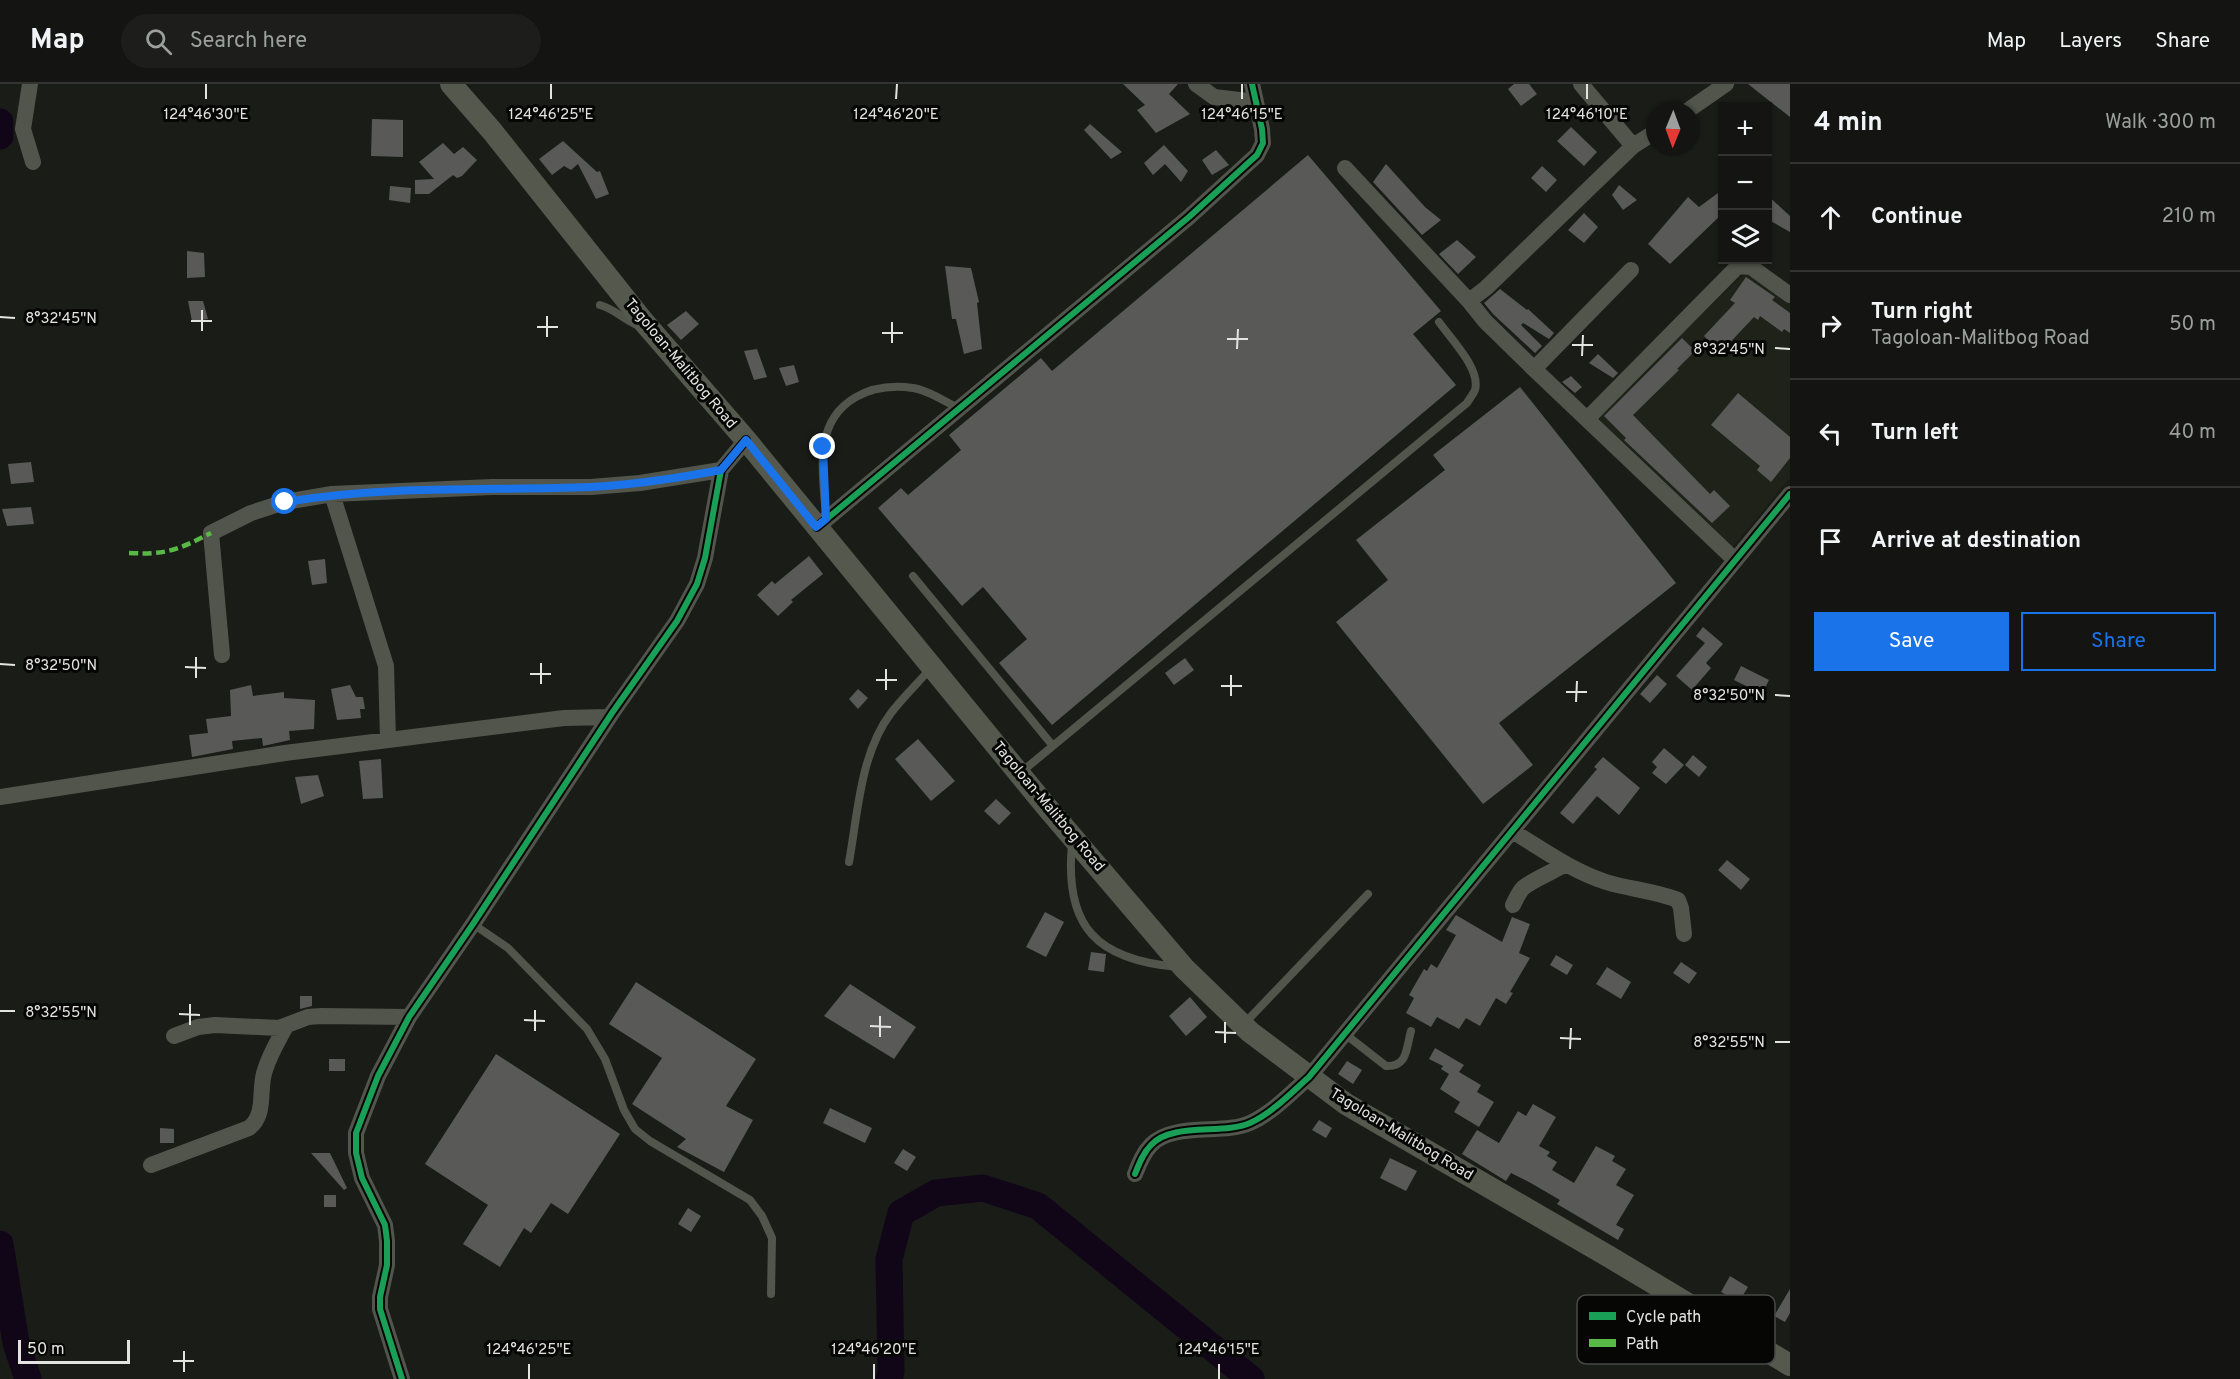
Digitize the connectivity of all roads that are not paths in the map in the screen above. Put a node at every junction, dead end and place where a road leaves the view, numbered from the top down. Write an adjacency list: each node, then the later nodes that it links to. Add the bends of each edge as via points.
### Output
1 (30, 84): 11 (street, via 23,129)
2 (451, 84): 17 (main road, Tagoloan-Malitbog Road)
3 (1196, 84): 7 (street, via 1214,96)
4 (1252, 84): 7 (street)
5 (1726, 84): 8 (street)
6 (1586, 86): 10 (street)
7 (1256, 102): 20 (street, via 1263,143 1257,155 1189,217)
8 (1700, 102)
9 (1646, 138): 10 (street)
10 (1633, 146): 15 (street)
11 (33, 162)
12 (1345, 168): 15 (street)
13 (1631, 270): 19 (street)
14 (1790, 294): 21 (street, via 1751,267 1738,266)
15 (1469, 301): 19 (street)
16 (600, 305): 17 (lane, via 612,308 636,325)
17 (643, 321): 22 (main road, Tagoloan-Malitbog Road)
18 (1439, 322): 33 (lane, via 1476,378 1467,403)
19 (1534, 369): 21 (street)
20 (959, 408): 26 (street); 26 (lane, via 915,388 883,387 849,399 829,424 823,447)
21 (1588, 418): 27 (street)
22 (746, 440): 23 (street); 26 (main road, Tagoloan-Malitbog Road)
23 (721, 470): 24 (street, via 591,487); 31 (street, via 697,584 677,621)
24 (332, 494): 29 (street, via 285,502 211,533); 32 (street, via 386,666)
25 (1788, 499): 27 (street)
26 (821, 523): 30 (main road, Tagoloan-Malitbog Road)
27 (1736, 560): 36 (street)
28 (913, 576): 33 (lane)
29 (222, 655)
30 (931, 668): 34 (main road, Tagoloan-Malitbog Road); 38 (lane, via 890,713 874,744)
31 (609, 717): 32 (street, via 564,718); 42 (street)
32 (388, 740): 35 (street)
33 (1053, 746): 34 (lane)
34 (1019, 774): 37 (main road, Tagoloan-Malitbog Road)
35 (0, 797)
36 (1512, 831): 39 (street); 49 (street)
37 (1073, 837): 44 (main road, Tagoloan-Malitbog Road); 44 (lane, via 1071,892 1080,918 1097,942 1124,957)
38 (849, 862)
39 (1566, 864): 41 (street, via 1527,884); 43 (street, via 1605,882 1678,900)
40 (1368, 894): 46 (lane)
41 (1513, 905)
42 (474, 924): 45 (street); 54 (lane, via 508,948 587,1029 605,1059 635,1129 750,1200 772,1238)
43 (1684, 934)
44 (1184, 968): 46 (main road, Tagoloan-Malitbog Road)
45 (409, 1017): 47 (street, via 321,1016); 58 (street, via 378,1076 356,1133 362,1179 385,1225 387,1265 380,1309)
46 (1243, 1025): 51 (main road, Tagoloan-Malitbog Road)
47 (286, 1026): 50 (street, via 215,1025); 52 (street, via 264,1073 256,1122)
48 (1411, 1031): 49 (lane, via 1404,1060 1394,1067 1386,1066)
49 (1345, 1034): 51 (street)
50 (174, 1036)
51 (1309, 1077): 53 (street, via 1249,1124 1164,1137 1152,1144); 55 (main road, Tagoloan-Malitbog Road, via 1346,1104)
52 (151, 1165)
53 (1135, 1174)
54 (771, 1294)
55 (1673, 1295)
56 (1775, 1356): 57 (main road, Tagoloan-Malitbog Road)
57 (1790, 1365)
58 (402, 1379)

